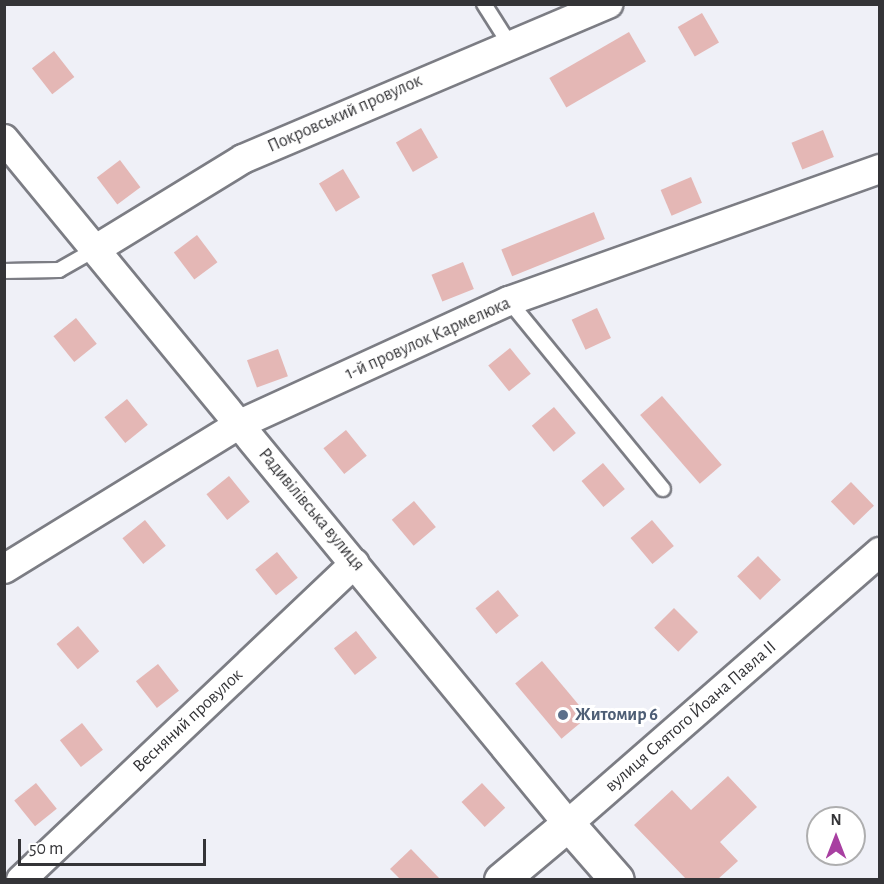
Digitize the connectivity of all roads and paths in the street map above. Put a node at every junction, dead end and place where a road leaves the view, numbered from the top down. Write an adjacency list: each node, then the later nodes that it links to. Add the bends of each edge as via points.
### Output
1 (484, 4): 3 (lane)
2 (608, 4): 3 (street, Покровський провулок)
3 (510, 45): 6 (street, Покровський провулок, via 243,159)
4 (4, 140): 6 (street, Радивілівська вулиця)
5 (879, 169): 8 (street, 1-й провулок Кармелюка)
6 (96, 249): 7 (lane, via 59,270); 9 (street, Радивілівська вулиця)
7 (4, 271)
8 (509, 302): 9 (street, 1-й провулок Кармелюка); 10 (lane)
9 (240, 424): 12 (street, Радивілівська вулиця); 13 (street, 1-й провулок Кармелюка)
10 (663, 489)
11 (879, 552): 14 (street, вулиця Святого Йоана Павла II)
12 (355, 563): 14 (street, Радивілівська вулиця); 15 (street, Весняний провулок)
13 (4, 569)
14 (568, 824): 16 (street, вулиця Святого Йоана Павла II); 17 (street, Радивілівська вулиця)
15 (21, 879)
16 (501, 879)
17 (617, 879)

